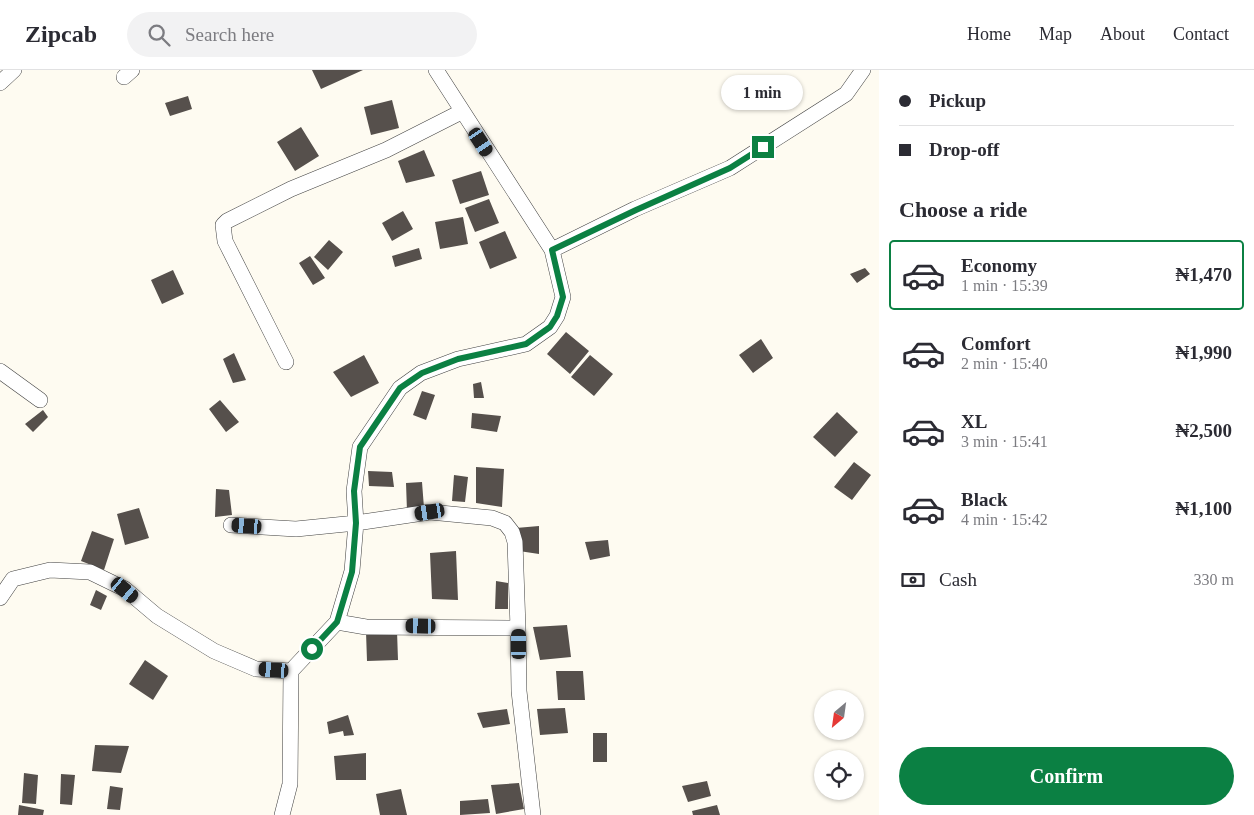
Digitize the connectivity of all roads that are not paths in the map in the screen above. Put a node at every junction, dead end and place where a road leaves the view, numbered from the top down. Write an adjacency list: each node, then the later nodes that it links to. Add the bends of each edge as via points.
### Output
1 (14, 70): 4 (street)
2 (436, 70): 5 (street)
3 (863, 70): 6 (street, via 846,94 730,168)
4 (0, 83)
5 (461, 112): 6 (street); 7 (street, via 386,150 291,189 223,225 225,241)
6 (552, 250): 10 (street, via 563,297 550,327 526,344 458,359 422,373 400,388 360,447 354,491)
7 (286, 362)
8 (0, 371): 9 (street)
9 (40, 400)
10 (356, 523): 11 (street, via 296,529); 13 (street, via 352,572); 14 (street, via 430,512 492,518 505,523 515,542)
11 (231, 525)
12 (0, 598): 15 (street, via 13,579 50,570 90,572 125,590 157,616 214,651 256,669)
13 (337, 622): 14 (street, via 366,627); 15 (street)
14 (518, 628): 17 (street, via 519,692)
15 (291, 671): 16 (street, via 290,784)
16 (282, 815)
17 (533, 815)

